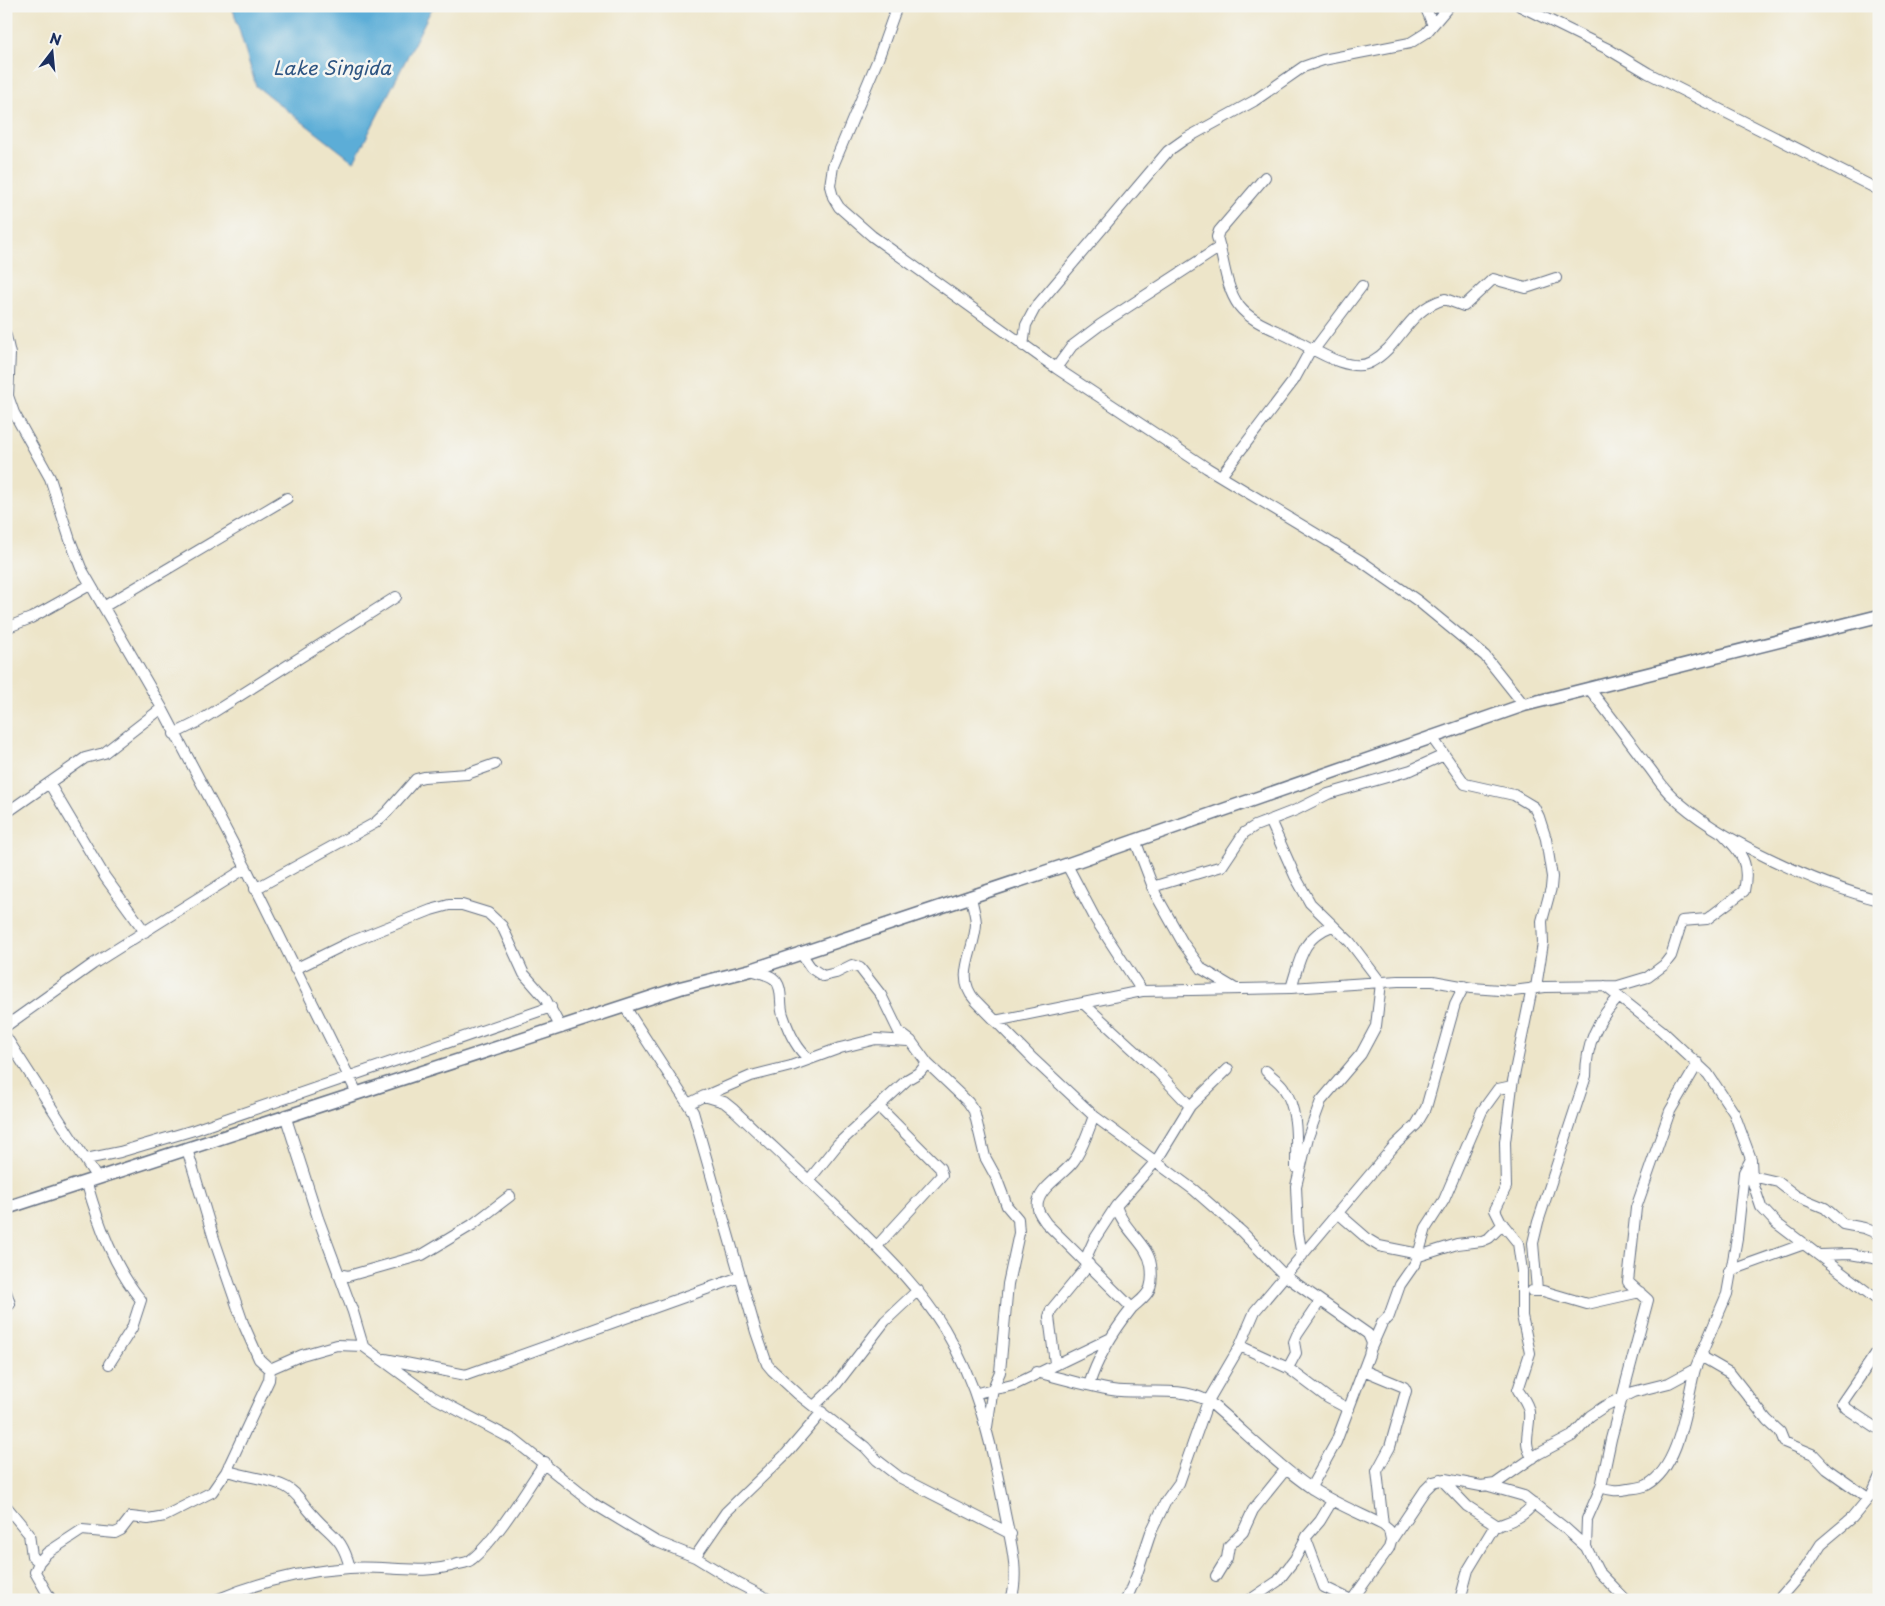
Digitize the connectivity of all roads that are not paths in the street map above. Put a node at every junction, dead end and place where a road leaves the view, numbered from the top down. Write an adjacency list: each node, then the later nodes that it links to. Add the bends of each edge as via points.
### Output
1 (897, 6): 12 (street, via 833,166 830,186 833,196 839,207 858,224)
2 (1426, 6): 5 (street)
3 (1449, 6): 5 (street)
4 (1520, 6): 7 (street)
5 (1432, 23): 12 (street, via 1426,33 1410,43 1303,67 1254,101 1185,138 1168,151 1035,308 1026,325)
6 (1266, 177): 8 (street, via 1219,231)
7 (1879, 190)
8 (1220, 247): 13 (street, via 1232,294 1245,313); 14 (street, via 1072,346)
9 (1556, 278): 13 (street, via 1526,288 1493,280 1464,306 1445,299 1435,302 1416,314 1369,364 1352,365)
10 (1362, 286): 13 (street)
11 (6, 336): 15 (street, via 10,354)
12 (1023, 346): 14 (street)
13 (1312, 350): 16 (street, via 1294,380)
14 (1056, 368): 16 (street)
15 (7, 384): 18 (street, via 14,413 50,478 70,540)
16 (1221, 476): 24 (street, via 1361,561 1418,601 1485,656)
17 (287, 498): 20 (street)
18 (90, 585): 20 (street); 22 (street)
19 (396, 597): 26 (street)
20 (105, 606): 25 (street)
21 (1879, 616): 23 (street)
22 (6, 628)
23 (1590, 690): 24 (street); 33 (street, via 1665,790)
24 (1524, 705): 27 (street)
25 (162, 708): 26 (street); 30 (street, via 104,753 89,756)
26 (174, 734): 36 (street)
27 (1431, 736): 28 (street); 34 (street)
28 (1444, 755): 32 (street, via 1411,770 1328,794); 50 (street, via 1465,784 1514,795 1529,804 1539,817 1552,877 1542,921 1544,943)
29 (495, 764): 38 (street, via 467,774 416,779 375,823)
30 (49, 784): 31 (street); 42 (street, via 105,877)
31 (6, 813)
32 (1270, 820): 37 (street, via 1244,833 1222,866); 41 (street, via 1302,890)
33 (1723, 834): 40 (street, via 1838,887); 49 (street, via 1744,860 1747,870 1744,891 1707,919 1681,922 1671,956 1648,977 1618,986)
34 (1135, 840): 35 (street); 37 (street)
35 (1067, 865): 39 (street); 53 (street, via 1096,920)
36 (246, 868): 38 (street); 42 (street)
37 (1152, 887): 51 (street, via 1198,964)
38 (255, 889): 44 (street)
39 (971, 896): 43 (street); 59 (street, via 976,924 967,961 966,988)
40 (1879, 900)
41 (1332, 926): 47 (street, via 1360,954); 52 (street, via 1318,932 1307,943)
42 (144, 932): 60 (street)
43 (800, 952): 45 (street); 63 (street, via 811,968 823,976 854,965 860,968 881,995 899,1032)
44 (295, 969): 57 (street, via 348,943 431,910 462,905 488,913 499,922 524,974); 69 (street)
45 (751, 970): 58 (street, via 680,988); 64 (street, via 776,982 783,1015 801,1052)
46 (1439, 982): 47 (street); 48 (street); 56 (street, via 1446,987)
47 (1381, 983): 52 (street); 85 (street, via 1376,1026 1361,1054 1321,1100)
48 (1464, 986): 50 (street, via 1513,991); 56 (street)
49 (1606, 986): 50 (street); 54 (street)
50 (1534, 987): 70 (street)
51 (1234, 988): 52 (street); 53 (street)
52 (1291, 988)
53 (1142, 991): 55 (street)
54 (1620, 997): 66 (street); 104 (street, via 1600,1023 1587,1050 1586,1076 1538,1222 1533,1243)
55 (1083, 1003): 59 (street); 74 (street)
56 (1455, 1004): 89 (street, via 1423,1114)
57 (551, 1007): 61 (street); 69 (street, via 422,1053)
58 (625, 1007): 61 (street); 73 (street)
59 (995, 1021): 77 (street)
60 (6, 1026)
61 (561, 1028): 71 (street)
62 (6, 1037): 79 (street)
63 (911, 1041): 64 (street, via 876,1039); 65 (street)
64 (809, 1059): 72 (street, via 751,1076)
65 (927, 1063): 75 (street); 127 (street, via 974,1111 984,1157 1020,1226 1007,1292 1000,1372)
66 (1698, 1063): 80 (street, via 1734,1113); 106 (street, via 1670,1111 1636,1208 1628,1282)
67 (1228, 1069): 74 (street)
68 (1266, 1071): 85 (street, via 1283,1087 1292,1112 1296,1132)
69 (348, 1075): 71 (street); 79 (street, via 194,1130)
70 (1512, 1086): 90 (street, via 1505,1142 1506,1187 1495,1210); 94 (street, via 1498,1089 1482,1111 1444,1200 1426,1228)
71 (357, 1093): 76 (street)
72 (704, 1096): 73 (street); 83 (street, via 724,1102)
73 (688, 1104): 102 (street, via 701,1137)
74 (1190, 1106): 81 (street)
75 (879, 1107): 83 (street, via 838,1144); 93 (street, via 940,1168 942,1175)
76 (285, 1115): 78 (street); 100 (street)
77 (1094, 1116): 81 (street); 98 (street, via 1075,1160 1040,1197 1037,1205 1046,1223)
78 (187, 1149): 84 (street); 122 (street, via 243,1323 259,1359)
79 (86, 1159): 84 (street)
80 (1751, 1159): 82 (street); 99 (street, via 1744,1172 1737,1238)
81 (1157, 1160): 87 (street); 101 (street, via 1242,1232)
82 (1752, 1176): 91 (street, via 1778,1182 1796,1196 1818,1204 1843,1224); 92 (street, via 1761,1206 1776,1223)
83 (809, 1180): 93 (street)
84 (92, 1181): 88 (street); 120 (street, via 102,1235 130,1288 141,1300 132,1328)
85 (1296, 1186): 96 (street)
86 (510, 1196): 100 (street, via 472,1225 422,1255 348,1276)
87 (1116, 1206): 98 (street, via 1094,1240); 111 (street, via 1129,1232 1145,1249 1151,1265 1150,1289)
88 (6, 1208)
89 (1339, 1214): 94 (street, via 1379,1246); 96 (street)
90 (1503, 1224): 94 (street, via 1486,1240); 107 (street, via 1518,1243)
91 (1879, 1234)
92 (1804, 1244): 95 (street); 99 (street)
93 (876, 1246): 103 (street)
94 (1419, 1255): 115 (street, via 1400,1285 1389,1316 1382,1323)
95 (1820, 1255): 97 (street, via 1850,1254); 109 (street)
96 (1302, 1256): 101 (street)
97 (1879, 1259)
98 (1087, 1262): 111 (street); 119 (street, via 1051,1310 1049,1317)
99 (1729, 1272): 117 (street, via 1727,1294)
100 (338, 1274): 113 (street)
101 (1284, 1275): 108 (street); 114 (street, via 1255,1311)
102 (740, 1277): 118 (street, via 466,1375); 131 (street, via 767,1364)
103 (918, 1290): 128 (street, via 944,1329); 131 (street, via 884,1321)
104 (1537, 1290): 106 (street, via 1588,1304); 107 (street)
105 (6, 1292): 110 (street, via 10,1302)
106 (1640, 1292): 129 (street, via 1648,1298 1647,1305)
107 (1522, 1295): 135 (street, via 1522,1316 1530,1353 1518,1390 1529,1411 1526,1441 1528,1452)
108 (1320, 1301): 115 (street, via 1363,1329); 121 (street, via 1297,1335 1294,1342 1296,1353)
109 (1879, 1301)
110 (6, 1308)
111 (1132, 1308): 112 (street)
112 (1110, 1339): 119 (street); 126 (street, via 1096,1362)
113 (363, 1346): 118 (street); 122 (street, via 337,1345)
114 (1240, 1346): 121 (street); 130 (street)
115 (1372, 1348): 124 (street)
116 (1879, 1349): 134 (street, via 1842,1402)
117 (1702, 1352): 123 (street); 144 (street, via 1704,1358 1734,1377 1780,1432 1784,1442 1813,1454 1827,1469)
118 (384, 1359): 136 (street, via 433,1396 514,1440)
119 (1055, 1363): 125 (street)
120 (109, 1364)
121 (1288, 1368): 132 (street, via 1328,1398)
122 (270, 1369): 137 (street, via 264,1392)
123 (1695, 1369): 129 (street, via 1669,1383); 143 (street, via 1679,1434 1662,1471 1640,1487 1615,1491)
124 (1363, 1370): 132 (street); 148 (street, via 1404,1387 1406,1391 1390,1447 1377,1471)
125 (1036, 1372): 126 (street); 127 (street, via 1016,1384)
126 (1089, 1385): 130 (street, via 1114,1390 1182,1392)
127 (993, 1388): 128 (street); 133 (street)
128 (976, 1394): 133 (street)
129 (1623, 1397): 135 (street, via 1596,1412 1563,1442); 143 (street)
130 (1208, 1401): 138 (street); 162 (street, via 1179,1483 1151,1532)
131 (818, 1409): 150 (street, via 899,1477); 154 (street, via 787,1453 726,1512)
132 (1349, 1409): 142 (street)
133 (987, 1428): 150 (street)
134 (1879, 1430)
135 (1534, 1458): 141 (street, via 1502,1481)
136 (545, 1462): 154 (street, via 595,1504 655,1541); 156 (street, via 487,1544 470,1561 444,1569)
137 (229, 1466): 155 (street, via 216,1488 202,1499 166,1516 131,1517 115,1533 82,1530); 156 (street, via 230,1471 279,1484 300,1498 339,1539)
138 (1286, 1469): 142 (street); 157 (street, via 1252,1510 1242,1532 1229,1546 1228,1558)
139 (1879, 1478): 144 (street)
140 (1441, 1479): 141 (street); 149 (street, via 1467,1506); 152 (street, via 1425,1490)
141 (1488, 1486): 146 (street, via 1520,1494)
142 (1312, 1488): 145 (street)
143 (1602, 1488): 153 (street, via 1586,1519)
144 (1873, 1497): 167 (street, via 1821,1544)
145 (1332, 1501): 148 (street); 151 (street)
146 (1534, 1503): 149 (street, via 1528,1512); 153 (street)
147 (6, 1506): 155 (street, via 29,1534 32,1556)
148 (1383, 1525): 152 (street, via 1389,1530)
149 (1498, 1526): 165 (street, via 1494,1527 1468,1570)
150 (1011, 1534): 161 (street, via 1015,1583)
151 (1306, 1539): 163 (street, via 1278,1581); 164 (street, via 1324,1586)
152 (1391, 1541): 164 (street)
153 (1586, 1547): 166 (street, via 1598,1571)
154 (695, 1557): 160 (street)
155 (39, 1562): 158 (street, via 35,1572)
156 (350, 1568): 159 (street, via 282,1578)
157 (1216, 1576)
158 (51, 1600)
159 (216, 1600)
160 (770, 1600)
161 (1011, 1600)
162 (1126, 1600)
163 (1250, 1600)
164 (1352, 1600)
165 (1460, 1600)
166 (1626, 1600)
167 (1778, 1600)

